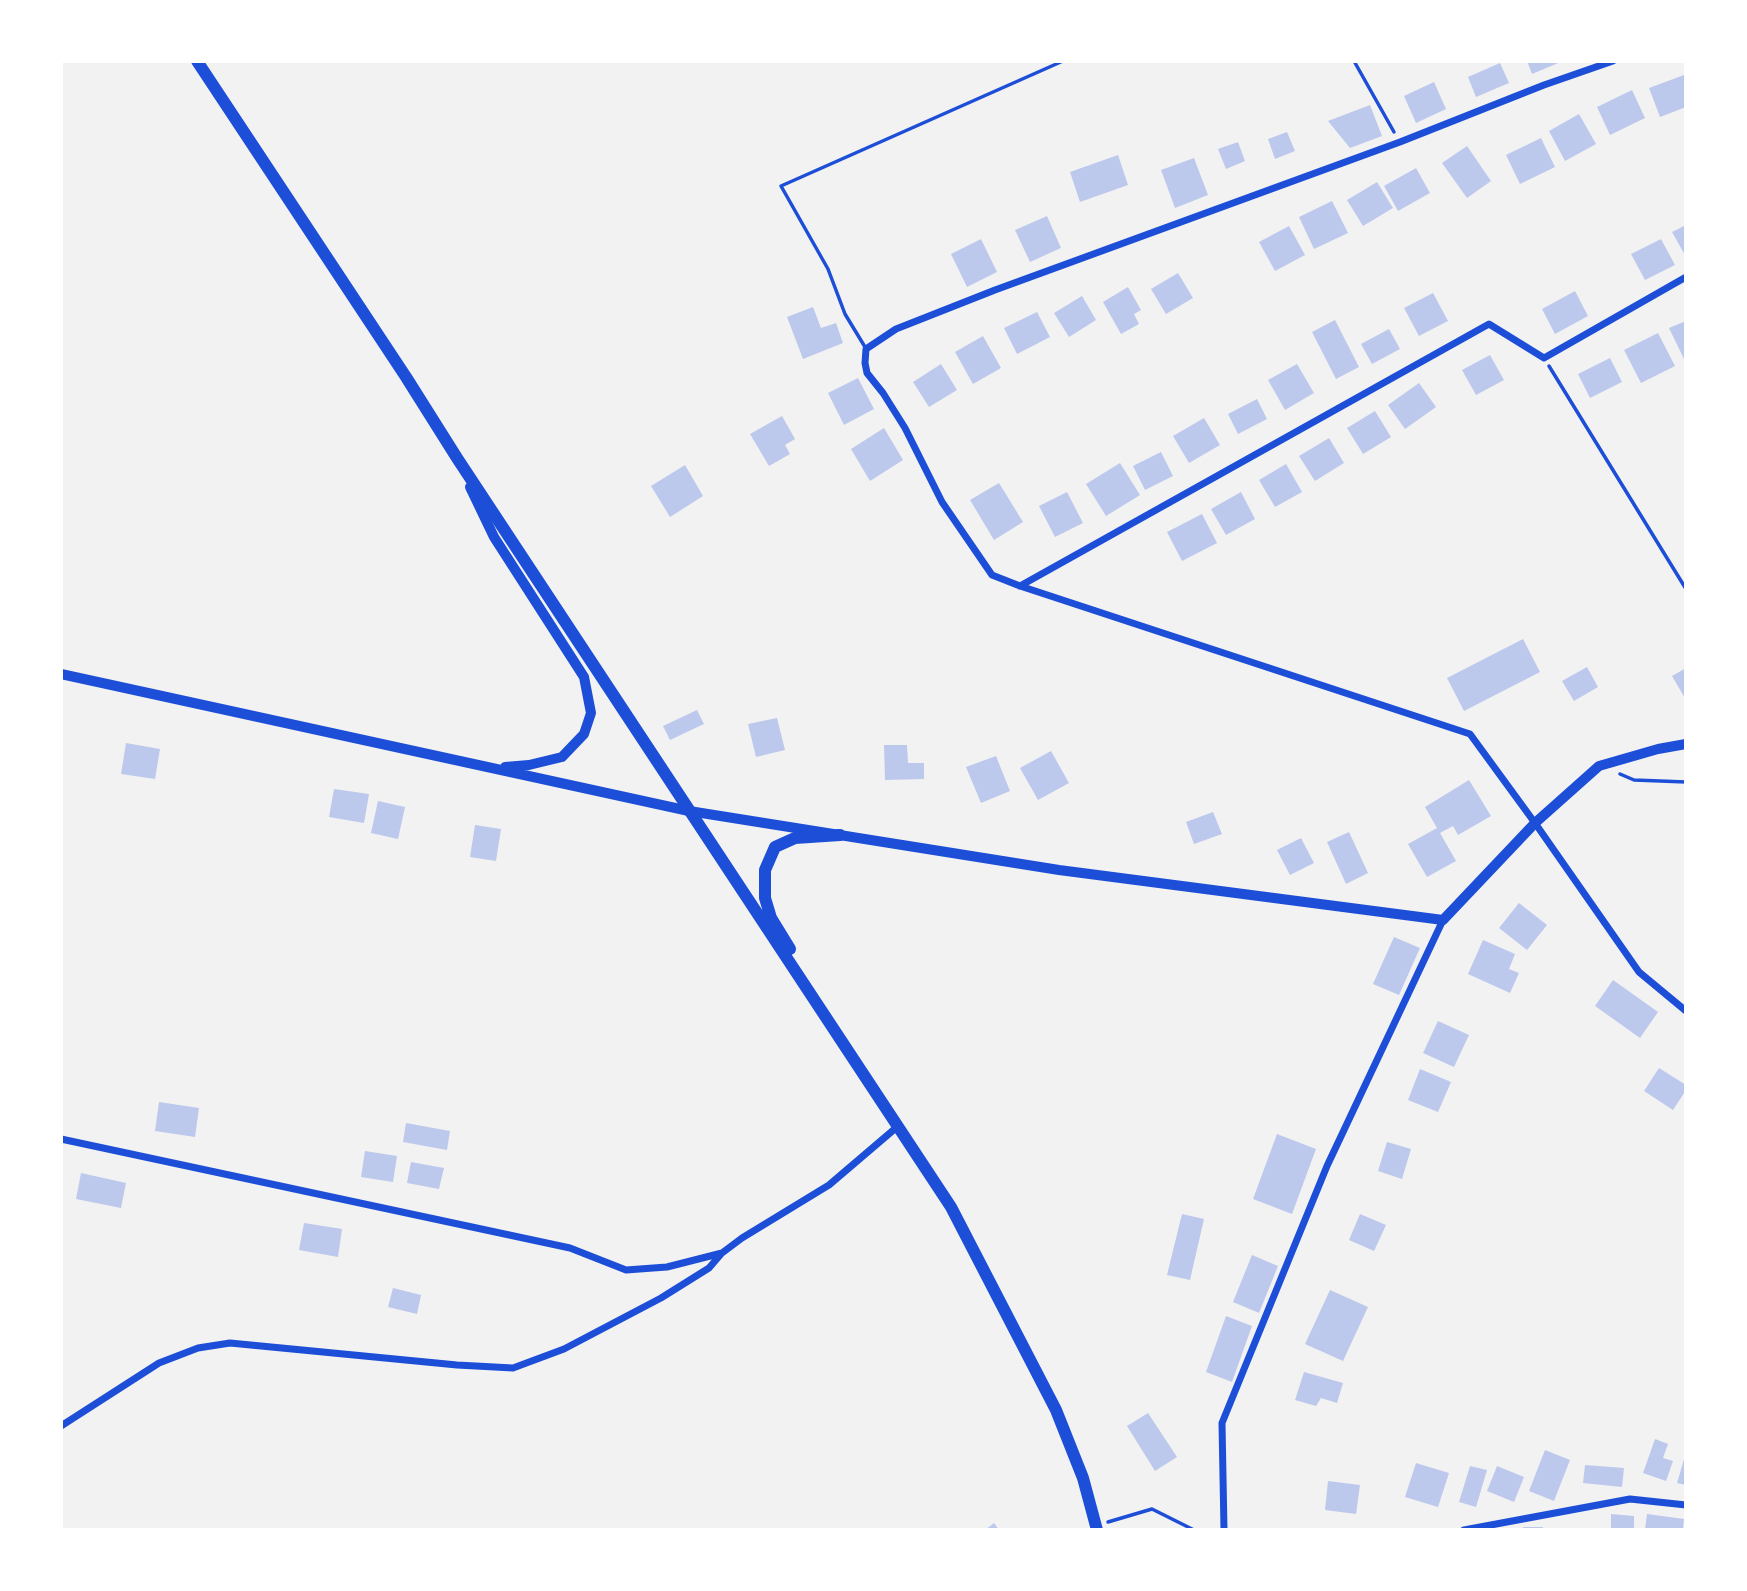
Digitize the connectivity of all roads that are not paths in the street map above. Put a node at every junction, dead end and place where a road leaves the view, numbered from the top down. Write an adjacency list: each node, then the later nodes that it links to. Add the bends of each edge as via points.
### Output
1 (197, 61): 6 (main road)
2 (1063, 61): 5 (lane, via 782,186)
3 (1613, 61): 5 (street, via 896,328)
4 (1686, 277): 7 (street, via 1544,358 1489,324)
5 (866, 349): 7 (street, via 867,373 905,428 942,502 992,575)
6 (457, 458): 10 (street, via 494,537 584,677 591,713 584,734 562,757); 11 (main road)
7 (1020, 586): 12 (street, via 1470,734)
8 (61, 674): 10 (street)
9 (1686, 744): 12 (main road, via 1599,766)
10 (492, 768): 11 (street)
11 (689, 811): 13 (main road); 15 (main road)
12 (1535, 823): 14 (main road); 16 (street, via 1639,972)
13 (840, 835): 14 (main road, via 1059,870); 15 (main road, via 795,838 775,847 765,870 771,918 814,989)
14 (1443, 920): 23 (street, via 1326,1166 1222,1423)
15 (815, 1002): 17 (main road)
16 (1686, 1011)
17 (897, 1127): 19 (street, via 829,1185); 22 (main road, via 951,1207 1056,1410)
18 (61, 1139): 19 (street, via 570,1248 626,1270 667,1267)
19 (722, 1253): 20 (street, via 709,1268 661,1298 564,1349 513,1368 230,1343 198,1348 159,1363)
20 (61, 1426)
21 (1686, 1505): 24 (street, via 1630,1499)
22 (1097, 1527)
23 (1224, 1530)
24 (1464, 1530)

